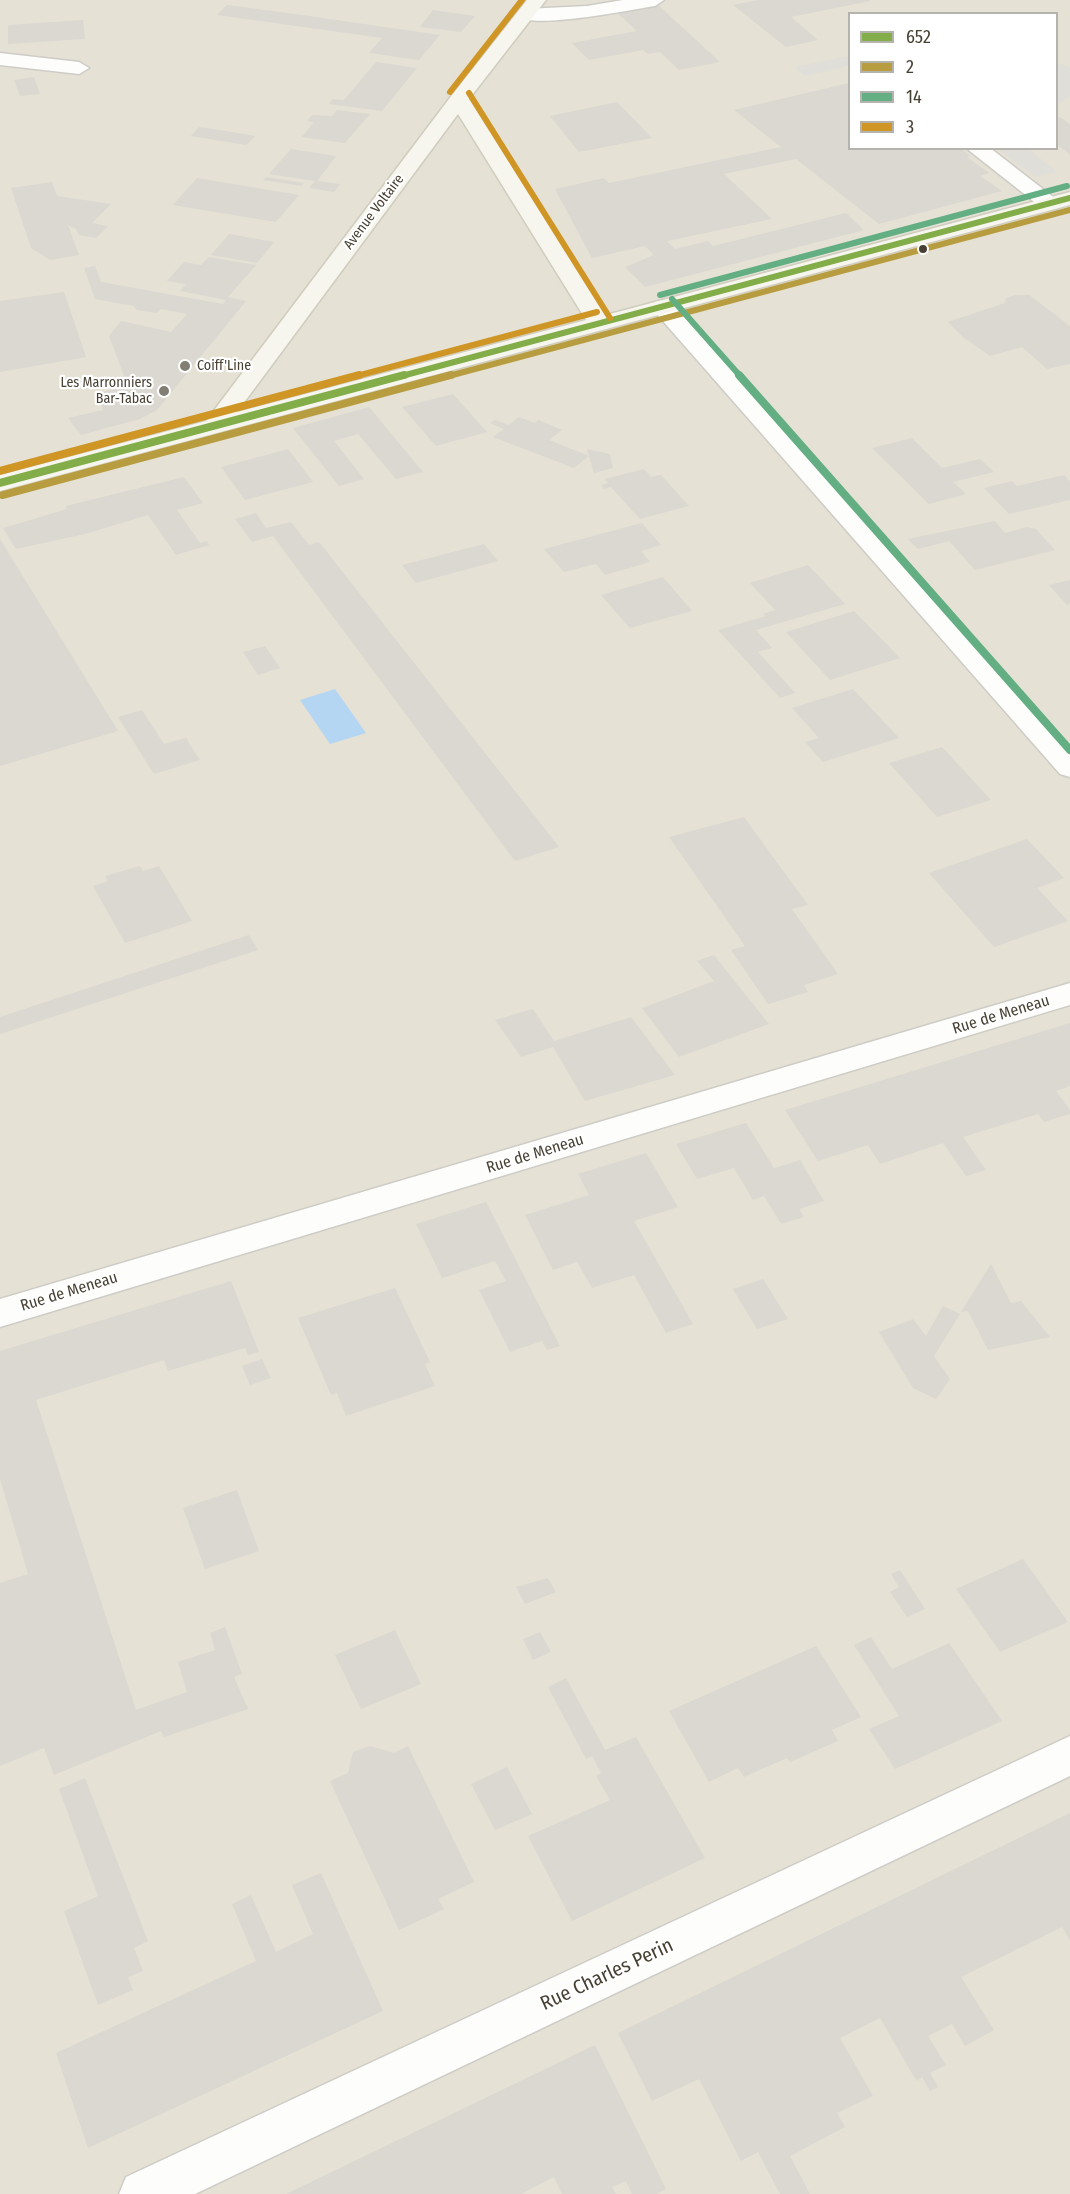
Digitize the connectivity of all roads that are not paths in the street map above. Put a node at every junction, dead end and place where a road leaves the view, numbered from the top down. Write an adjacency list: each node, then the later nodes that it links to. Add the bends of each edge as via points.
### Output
1 (656, 0): 2 (street, via 587,12)
2 (532, 8): 5 (street, Avenue Voltaire)
3 (0, 58): 4 (street)
4 (79, 68)
5 (459, 99): 9 (street); 10 (street, Avenue Voltaire)
6 (979, 150): 7 (street)
7 (1060, 201): 8 (street)
8 (663, 307): 9 (street); 12 (street)
9 (600, 324): 10 (street)
10 (214, 427): 11 (street)
11 (0, 483)
12 (1070, 768)
13 (1070, 994): 14 (street, Rue de Meneau)
14 (0, 1313)
15 (1070, 1755): 16 (street, Rue Charles Perin)
16 (143, 2194)

